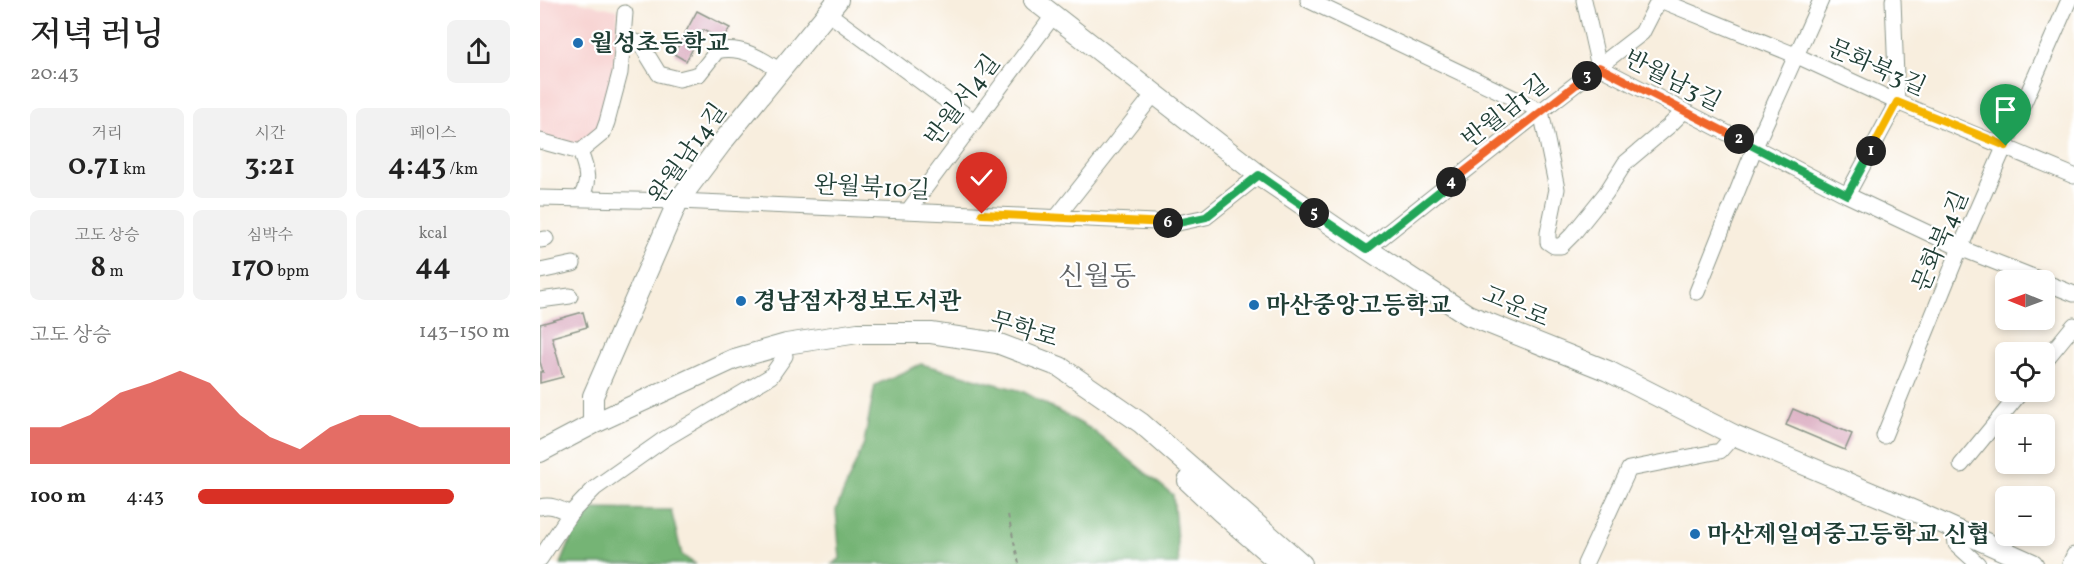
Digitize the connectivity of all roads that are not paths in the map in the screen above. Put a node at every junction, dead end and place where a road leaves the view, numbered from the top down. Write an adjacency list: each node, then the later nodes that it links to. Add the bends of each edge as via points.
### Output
1 (1034, 0): 10 (main road, 고운로)
2 (1308, 0): 17 (street)
3 (1584, 0): 13 (street, 반월남3길)
4 (1660, 0): 12 (street, 문화북3길); 13 (street, 반월남1길, via 1642,33)
5 (1821, 0): 12 (street)
6 (1893, 0): 16 (street)
7 (2070, 0): 21 (street, 문화북4길)
8 (833, 6): 14 (main road, 완월남14길); 19 (street)
9 (625, 13): 11 (street)
10 (1053, 16): 15 (main road, 고운로); 19 (street, 반월서4길)
11 (624, 39): 14 (street, via 640,43 659,74 679,79 699,74 717,51 725,49 765,60); 23 (street, via 620,74 603,133)
12 (1795, 55): 16 (street, 문화북3길); 22 (street)
13 (1599, 67): 17 (street, 반월남1길); 18 (street, 반월남3길)
14 (780, 71): 29 (main road, 완월남14길)
15 (1154, 94): 24 (main road, 고운로); 31 (street)
16 (1897, 102): 21 (street, 문화북3길); 26 (street)
17 (1541, 111): 18 (street, via 1557,189 1548,233 1548,242 1554,246 1561,246 1573,234 1625,163); 33 (street, 반월남1길)
18 (1684, 111): 22 (street, 반월남3길)
19 (974, 122): 30 (street, 반월서4길)
20 (540, 141): 23 (street)
21 (2006, 146): 25 (street, 문화북3길); 32 (street, 문화북4길)
22 (1755, 147): 26 (street, 반월남3길); 38 (street)
23 (580, 152): 28 (street, via 588,174)
24 (1259, 175): 31 (street, 완월북10길, via 1206,217 1178,223); 33 (main road, 고운로)
25 (2074, 176)
26 (1847, 195): 32 (street, 반월남3길)
27 (540, 198): 28 (street, 완월북10길)
28 (579, 199): 29 (street, 완월북10길)
29 (678, 201): 30 (street, 완월북10길); 46 (main road, 완월남14길, via 593,396)
30 (908, 211): 31 (street, 완월북10길)
31 (1056, 218)
32 (1960, 248): 35 (street, 반월남3길); 48 (street, 문화북4길)
33 (1367, 249): 47 (main road, 고운로, via 1468,315 1608,371)
34 (573, 264): 36 (street)
35 (2015, 270)
36 (540, 271)
37 (2055, 286): 39 (street, 반월남3길)
38 (1697, 292)
39 (2074, 294)
40 (570, 296): 41 (street)
41 (540, 300)
42 (2074, 325): 43 (street)
43 (2055, 348)
44 (784, 356): 50 (main road, 무학로, via 708,380); 53 (street, via 771,376 663,440 595,488); 57 (main road, 무학로, via 882,344 922,345 984,353 1029,367 1077,390 1124,422)
45 (2013, 402): 51 (street)
46 (593, 424): 49 (main road, 무학로); 58 (main road, 무학로, via 734,359 786,344 858,333 931,333 997,343 1060,367 1141,423)
47 (1734, 435): 54 (main road, 고운로); 59 (street, via 1720,451 1629,469)
48 (1884, 436)
49 (540, 452)
50 (540, 465)
51 (1961, 465)
52 (540, 507): 53 (street, via 558,507)
53 (570, 514): 56 (street)
54 (1954, 528): 60 (street, via 1956,544); 61 (main road, 고운로)
55 (2074, 555): 62 (street)
56 (540, 559)
57 (1281, 564)
58 (1302, 564)
59 (1585, 564)
60 (1978, 564)
61 (2033, 564)
62 (2070, 564)

